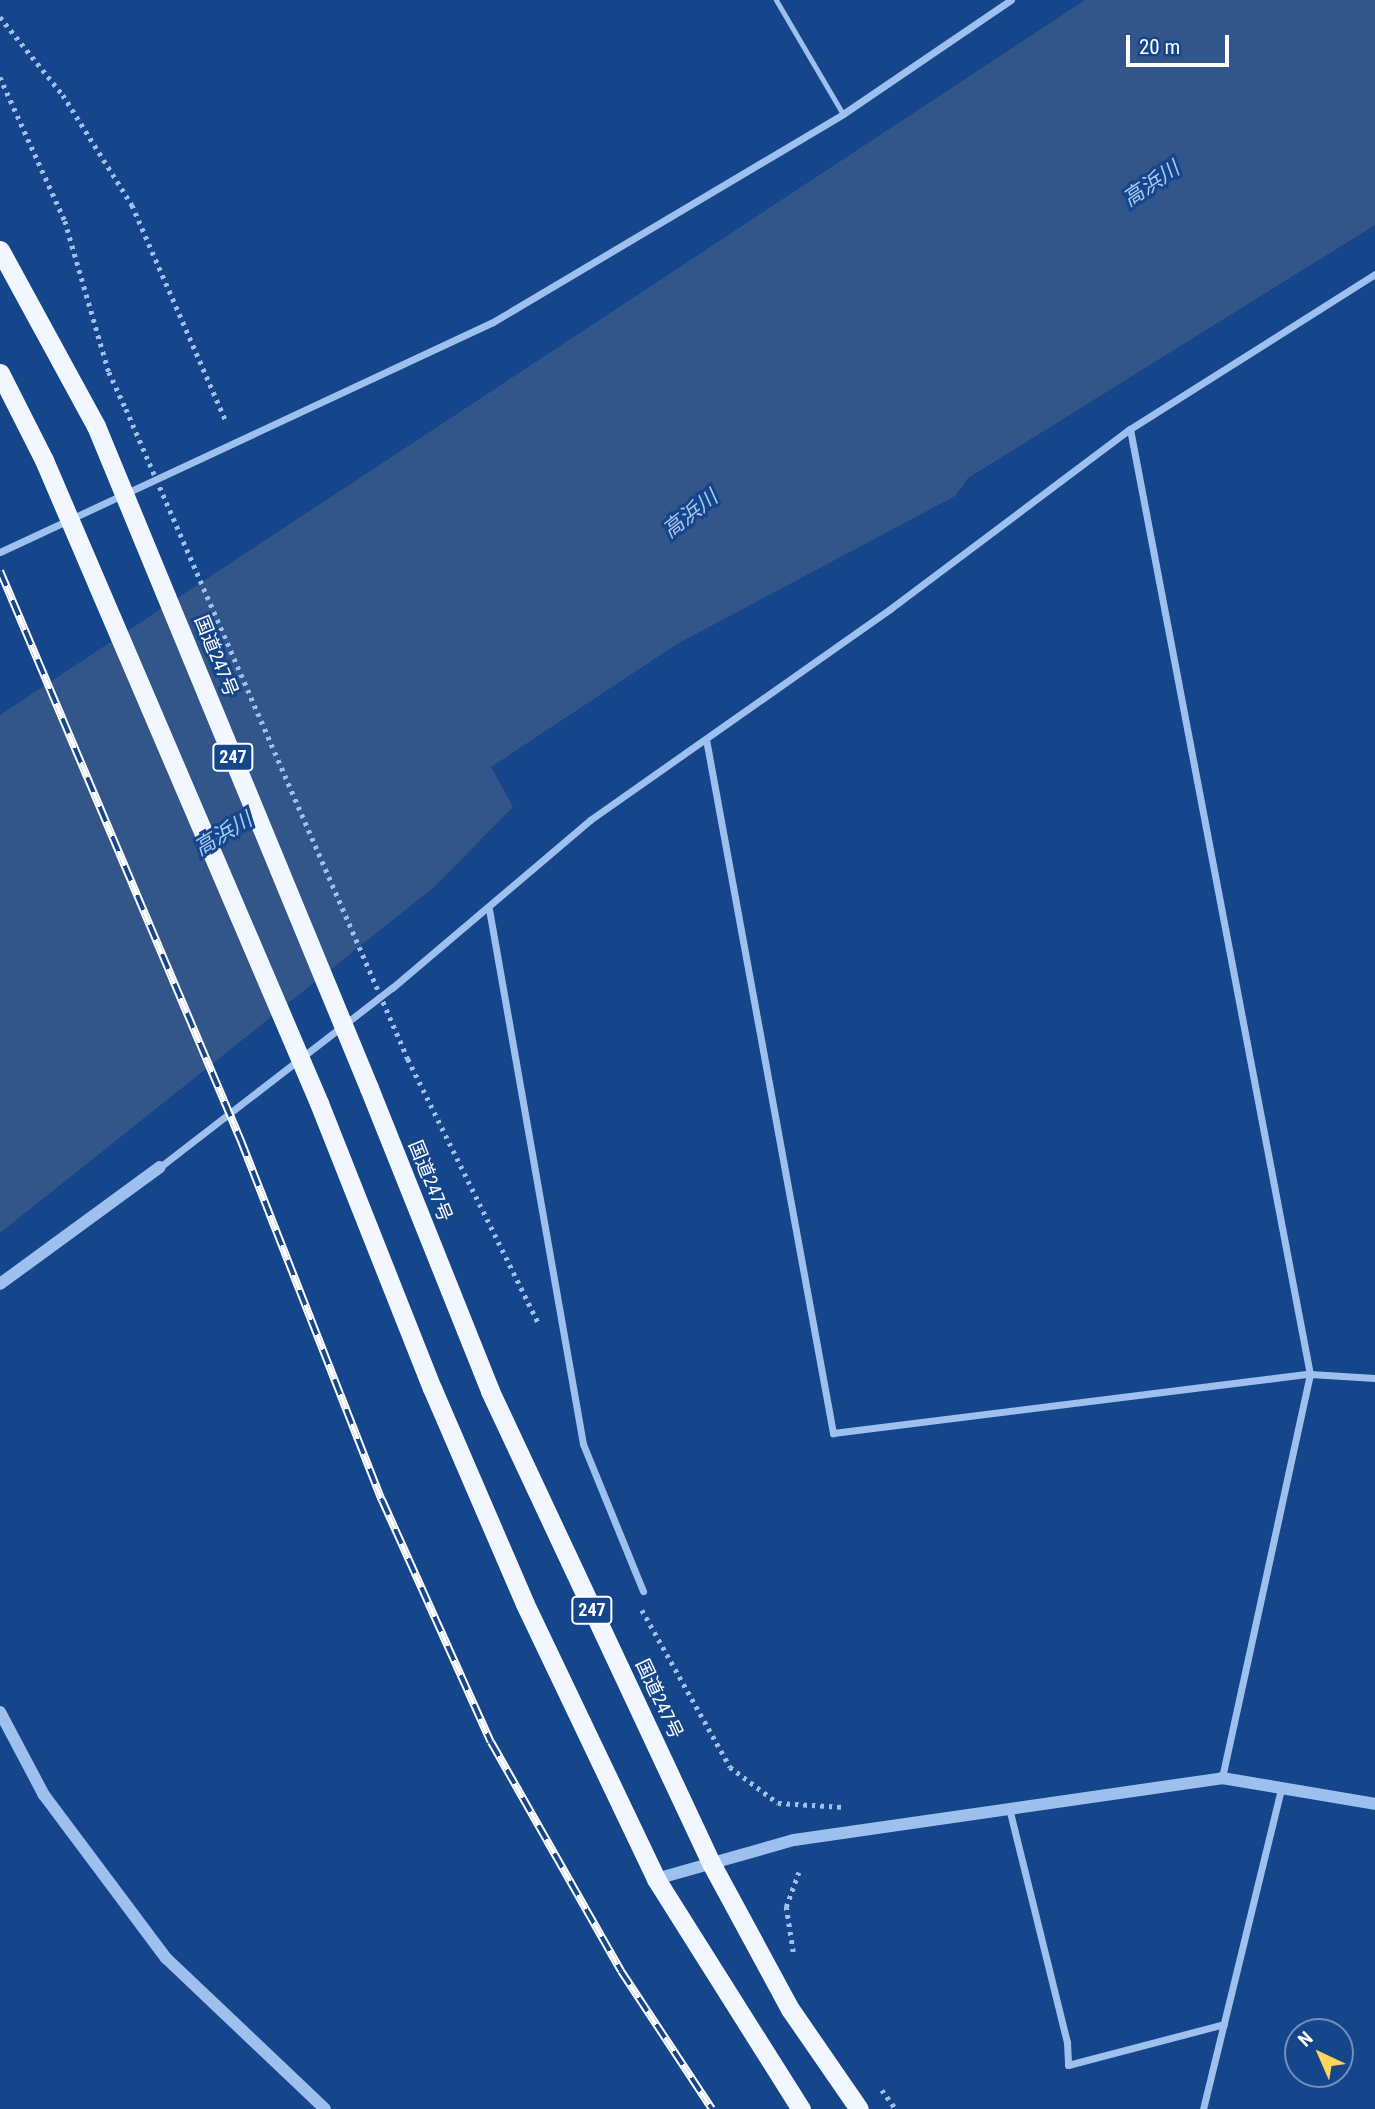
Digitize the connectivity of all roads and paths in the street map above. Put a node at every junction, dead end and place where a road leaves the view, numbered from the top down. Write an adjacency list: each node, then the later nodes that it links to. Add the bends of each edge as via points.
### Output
1 (776, 0): 5 (lane)
2 (1011, 0): 5 (street)
3 (0, 17): 10 (path, via 63,95 132,205)
4 (0, 77): 16 (path, bridge, via 65,221 109,372 408,1059)
5 (843, 114): 10 (street, via 493,323)
6 (0, 250): 25 (highway, 国道247号 / 247, bridge, via 96,426 489,1391)
7 (1375, 274): 9 (street)
8 (0, 373): 27 (highway, bridge, via 44,460 319,1103 432,1388 514,1578)
9 (1130, 429): 12 (street, via 890,609); 17 (street)
10 (236, 442): 11 (street)
11 (0, 552)
12 (706, 738): 13 (street, via 590,820); 17 (street, via 833,1433)
13 (489, 909): 14 (street); 19 (street, via 583,1444)
14 (160, 1167): 15 (street)
15 (0, 1284)
16 (541, 1327)
17 (1310, 1374): 18 (street); 21 (street)
18 (1375, 1378)
19 (643, 1591)
20 (0, 1712): 31 (street, via 44,1795 166,1958)
21 (1222, 1778): 22 (street); 24 (street)
22 (1281, 1788): 23 (street); 29 (street)
23 (1375, 1804)
24 (1009, 1808): 25 (street, via 794,1840); 29 (street, via 1067,2043 1068,2065)
25 (711, 1863): 27 (street); 33 (highway, 国道247号 / 247, via 790,2009)
26 (799, 1872): 28 (path, via 786,1907)
27 (656, 1879): 32 (highway)
28 (795, 1961)
29 (1224, 2024): 35 (street)
30 (875, 2081): 34 (path)
31 (325, 2109)
32 (801, 2109)
33 (859, 2109)
34 (896, 2109)
35 (1203, 2109)

